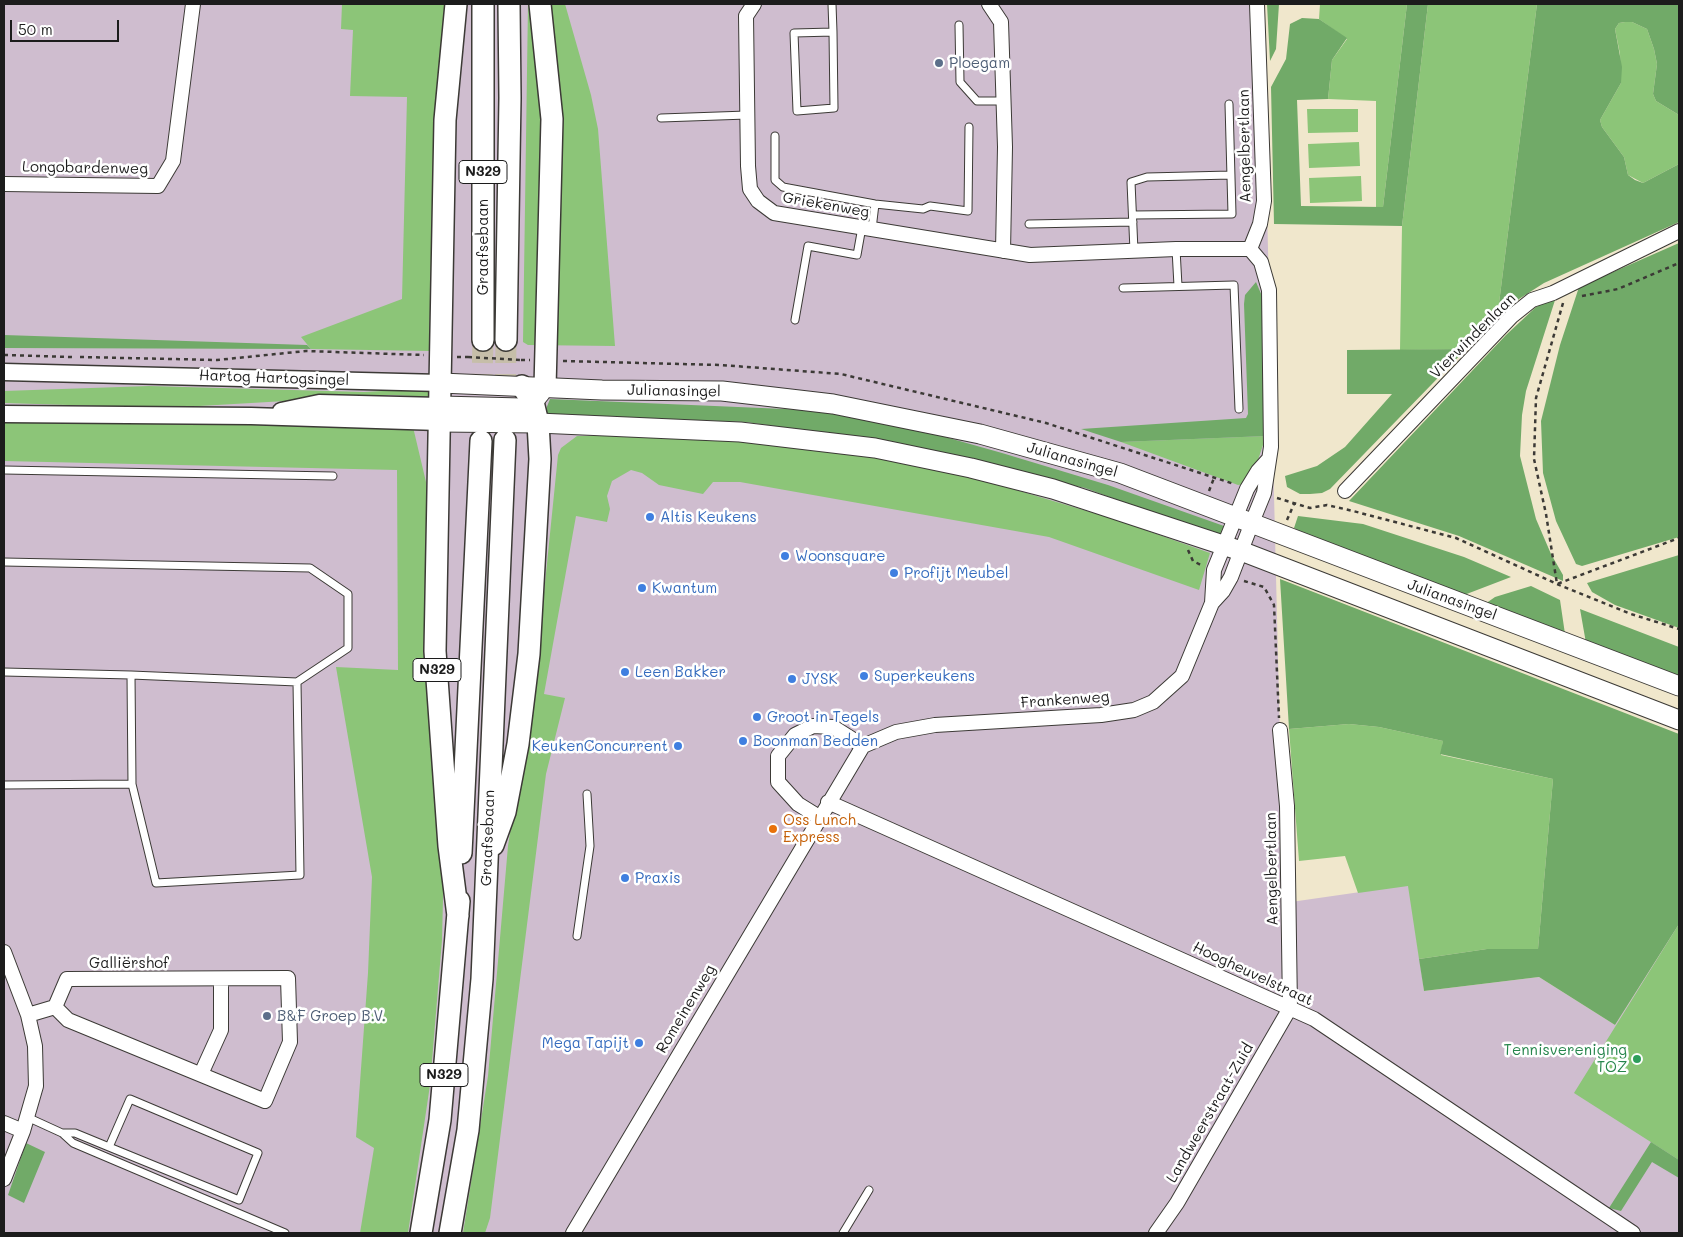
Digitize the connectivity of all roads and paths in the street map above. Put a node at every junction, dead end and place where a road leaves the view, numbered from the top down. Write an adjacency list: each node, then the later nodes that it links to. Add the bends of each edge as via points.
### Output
1 (193, 4): 19 (street, Longobardenweg, via 173,161 158,186)
2 (456, 4): 37 (main road, N329, via 445,120)
3 (482, 4): 34 (main road, Graafsebaan / N329)
4 (509, 4): 35 (main road, Graafsebaan / N329)
5 (540, 4): 41 (main road, N329, via 552,119)
6 (753, 4): 14 (street, Griekenweg, via 746,16)
7 (832, 4): 11 (lane)
8 (989, 4): 12 (street, via 1000,22)
9 (1257, 4): 26 (street, Aengelbertlaan, via 1264,201 1260,224)
10 (960, 26): 12 (lane, via 960,82 977,101)
11 (833, 32): 11 (lane, via 834,108 797,111 794,33)
12 (1003, 102): 28 (street)
13 (1229, 104): 18 (lane)
14 (747, 115): 15 (lane); 23 (street, Griekenweg, via 750,189 758,201 774,213)
15 (661, 118)
16 (969, 126): 20 (lane, via 968,211)
17 (775, 136): 20 (lane, via 775,180 783,187)
18 (1231, 175): 21 (lane, via 1147,177 1131,182); 21 (lane, via 1232,214)
19 (4, 184)
20 (875, 204): 23 (lane)
21 (1133, 219): 22 (lane); 27 (lane)
22 (1029, 224)
23 (867, 228): 28 (street, Griekenweg); 33 (lane, via 857,255 808,246)
24 (1679, 231): 32 (street, Vierwindenlaan)
25 (1176, 249): 26 (street, Griekenweg); 27 (street, Griekenweg); 30 (lane)
26 (1250, 249): 48 (street, via 1260,262 1269,290 1272,436)
27 (1134, 250): 28 (street, Griekenweg, via 1030,255)
28 (1003, 252)
29 (1679, 263): 32 (path, via 1618,289 1591,295)
30 (1178, 286): 31 (lane); 42 (lane, via 1234,285)
31 (1123, 288)
32 (1567, 291): 51 (street, Vierwindenlaan, via 1532,300 1512,316); 57 (path, via 1536,398 1534,459)
33 (795, 320)
34 (483, 340)
35 (506, 340)
36 (4, 355): 37 (path, Hartog Hartogsingel, via 217,360 306,351)
37 (442, 356): 38 (path, Hartog Hartogsingel, bridge); 40 (main road, N329)
38 (521, 360)
39 (4, 372): 40 (street, Hartog Hartogsingel)
40 (441, 383): 41 (main road, Hartog Hartogsingel); 44 (main road, N329)
41 (533, 392): 44 (main road, Julianasingel, via 522,408); 45 (main road, N329); 53 (main road, Julianasingel, via 722,391 833,404 1048,451 1120,473)
42 (1239, 409)
43 (4, 414): 44 (street)
44 (440, 414): 45 (main road, Julianasingel); 73 (main road, N329, via 435,650 449,846)
45 (538, 423): 55 (main road, Julianasingel, via 740,432 875,448 1053,489); 72 (main road, N329, via 540,459 529,644 519,735 505,812)
46 (505, 440): 72 (main road, Graafsebaan / N329)
47 (481, 441): 73 (main road, Graafsebaan / N329)
48 (1268, 460): 52 (street); 53 (street, via 1248,488)
49 (4, 470): 50 (lane)
50 (333, 476)
51 (1345, 491)
52 (1264, 493): 53 (street); 57 (path, via 1310,508 1327,505 1456,538)
53 (1243, 522): 55 (street, Frankenweg); 63 (main road, Julianasingel)
54 (1679, 538): 57 (path)
55 (1232, 548): 64 (main road, Julianasingel); 66 (street, Frankenweg, via 1214,570 1212,603 1182,676 1154,702 1134,710 1101,715 935,726 896,732)
56 (4, 562): 62 (lane, via 310,568 348,594 348,648)
57 (1557, 584): 59 (path, via 1631,614)
58 (1264, 587): 65 (path, via 1274,605)
59 (1679, 629)
60 (4, 672): 61 (lane)
61 (131, 675): 62 (lane); 67 (lane)
62 (297, 682): 67 (lane, via 300,876 156,884)
63 (1679, 686)
64 (1679, 720)
65 (1280, 730): 78 (street, Aengelbertlaan, via 1287,806)
66 (863, 746): 70 (street); 71 (street, via 833,727 813,726 795,735 778,756 778,782 798,804)
67 (132, 784): 68 (lane)
68 (4, 785)
69 (587, 794): 74 (lane, via 590,846)
70 (828, 802): 71 (street, Romeinenweg); 78 (street, Hoogheuvelstraat)
71 (819, 817): 90 (street, Romeinenweg)
72 (486, 861): 89 (main road, Graafsebaan / N329, via 482,979 468,1130)
73 (458, 916): 88 (main road, Graafsebaan / N329, via 440,1120)
74 (578, 936)
75 (4, 952): 79 (street)
76 (221, 979): 77 (street, Galliërshof, via 68,980); 80 (street, via 221,1030); 80 (street, Galliërshof, via 288,978 290,1042 265,1101)
77 (55, 1007): 79 (street); 80 (street, Galliërshof, via 68,1020)
78 (1290, 1008): 92 (street, Landweerstraat-Zuid, via 1177,1203); 93 (street, Hoogheuvelstraat, via 1314,1019)
79 (28, 1015): 82 (street, via 35,1046 36,1086)
80 (201, 1074)
81 (4, 1123): 82 (street)
82 (25, 1124): 83 (lane); 85 (street)
83 (62, 1133): 84 (lane, via 75,1133); 87 (lane, via 73,1143)
84 (109, 1147): 84 (lane, via 238,1200 258,1153 130,1099)
85 (4, 1179)
86 (869, 1190): 91 (lane)
87 (285, 1233)
88 (421, 1233)
89 (450, 1233)
90 (573, 1233)
91 (843, 1233)
92 (1156, 1233)
93 (1633, 1233)

